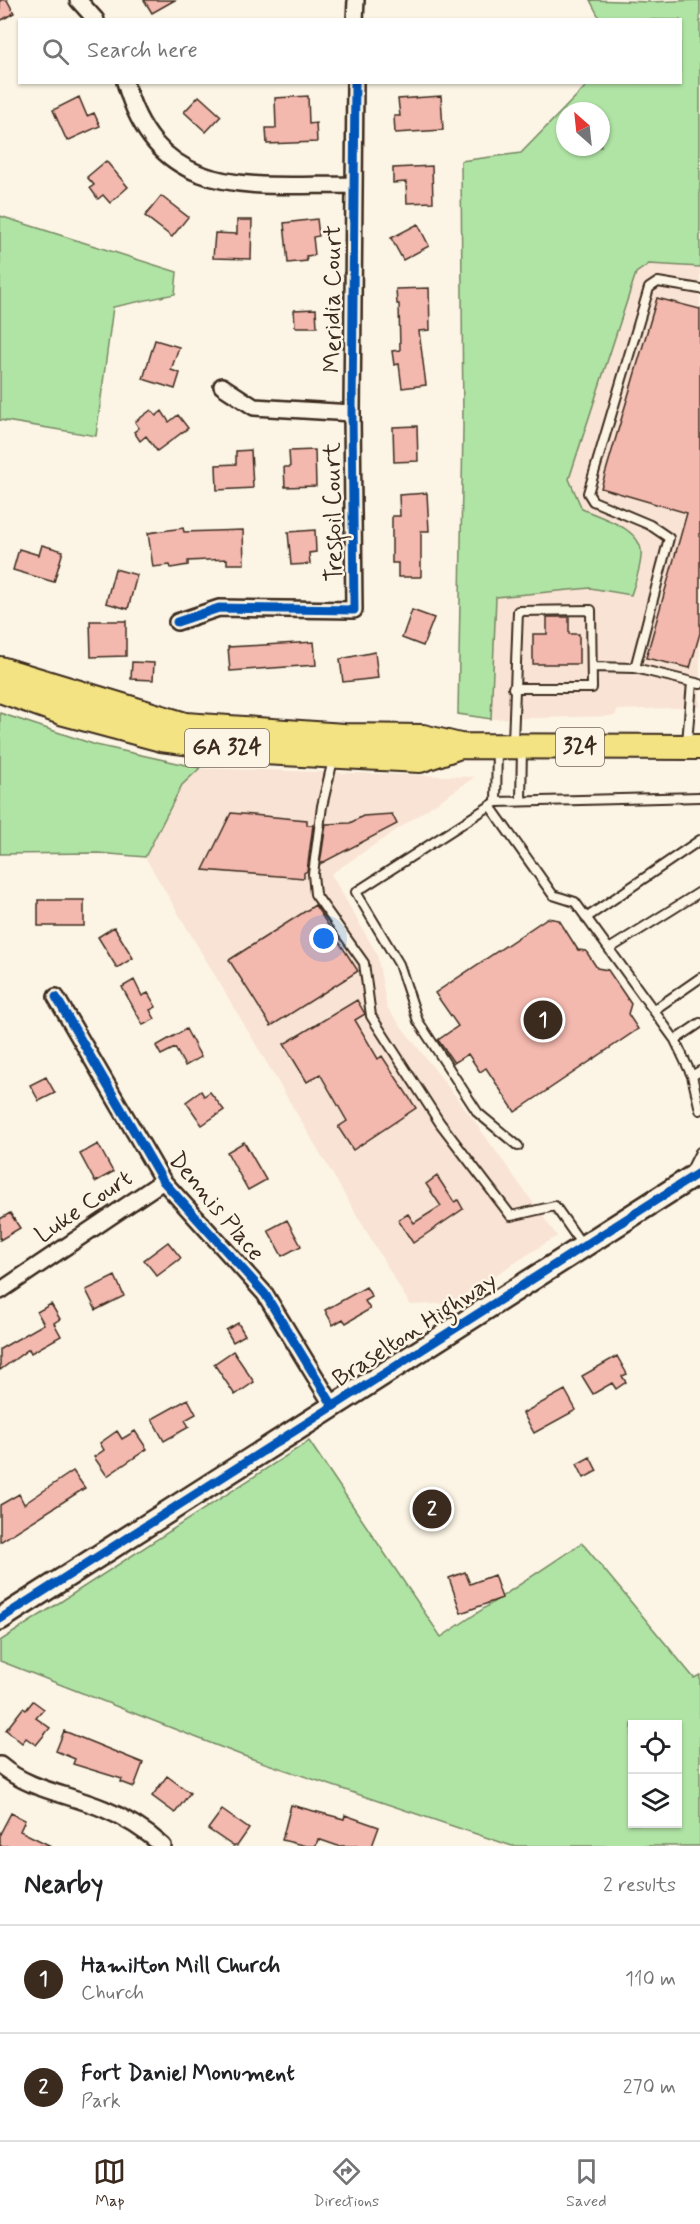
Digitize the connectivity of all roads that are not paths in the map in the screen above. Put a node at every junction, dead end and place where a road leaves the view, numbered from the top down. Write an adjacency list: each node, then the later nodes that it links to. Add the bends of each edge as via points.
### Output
1 (78, 0): 3 (street)
2 (356, 0): 4 (street)
3 (94, 18)
4 (355, 18)
5 (126, 84): 7 (street, via 133,109 159,150 188,171 221,182)
6 (355, 84): 7 (street, Meridia Court)
7 (354, 185): 10 (street, Meridia Court)
8 (700, 289): 13 (lane, via 658,282 649,288 588,493 593,501 650,525 669,538)
9 (222, 386): 10 (street, via 254,407)
10 (352, 413): 11 (street, Tresfoil Court, via 354,610 219,608)
11 (177, 622)
12 (592, 668): 13 (lane); 16 (lane, via 592,688); 16 (lane, via 591,610 518,611)
13 (636, 668): 15 (lane)
14 (0, 669): 18 (main road, GA 324, via 185,725 423,737)
15 (696, 683): 20 (lane)
16 (513, 687): 19 (lane)
17 (0, 690): 21 (main road, GA 324, via 64,713 161,739 263,752)
18 (460, 746): 19 (main road, 324); 21 (main road, GA 324, via 420,759)
19 (511, 746): 20 (main road, 324); 23 (lane); 24 (lane)
20 (693, 747)
21 (333, 755): 42 (lane, via 313,874 315,894 364,963 371,1016 440,1123 511,1216 555,1206)
22 (700, 797): 23 (lane)
23 (521, 800): 24 (lane)
24 (493, 804): 27 (lane, via 553,895 575,903); 38 (lane, via 356,892 399,964 418,1021 478,1113)
25 (700, 840): 27 (lane)
26 (700, 892): 28 (lane)
27 (586, 918): 28 (lane)
28 (609, 949): 31 (lane)
29 (700, 978): 31 (lane)
30 (56, 997): 41 (street, Dennis Place)
31 (654, 1010): 33 (lane)
32 (700, 1023): 33 (lane)
33 (675, 1040): 35 (lane)
34 (700, 1071): 35 (lane)
35 (692, 1076): 36 (lane); 37 (lane)
36 (700, 1086)
37 (700, 1110)
38 (518, 1146)
39 (700, 1152): 40 (lane)
40 (692, 1177): 42 (main road, Braselton Highway)
41 (163, 1181): 43 (street, Luke Court); 44 (street, Dennis Place, via 265,1294)
42 (584, 1247): 44 (main road, Braselton Highway)
43 (0, 1291)
44 (333, 1406): 45 (main road, Braselton Highway)
45 (0, 1619)
46 (0, 1765): 47 (street, via 35,1786 102,1808 140,1827)
47 (163, 1846)

